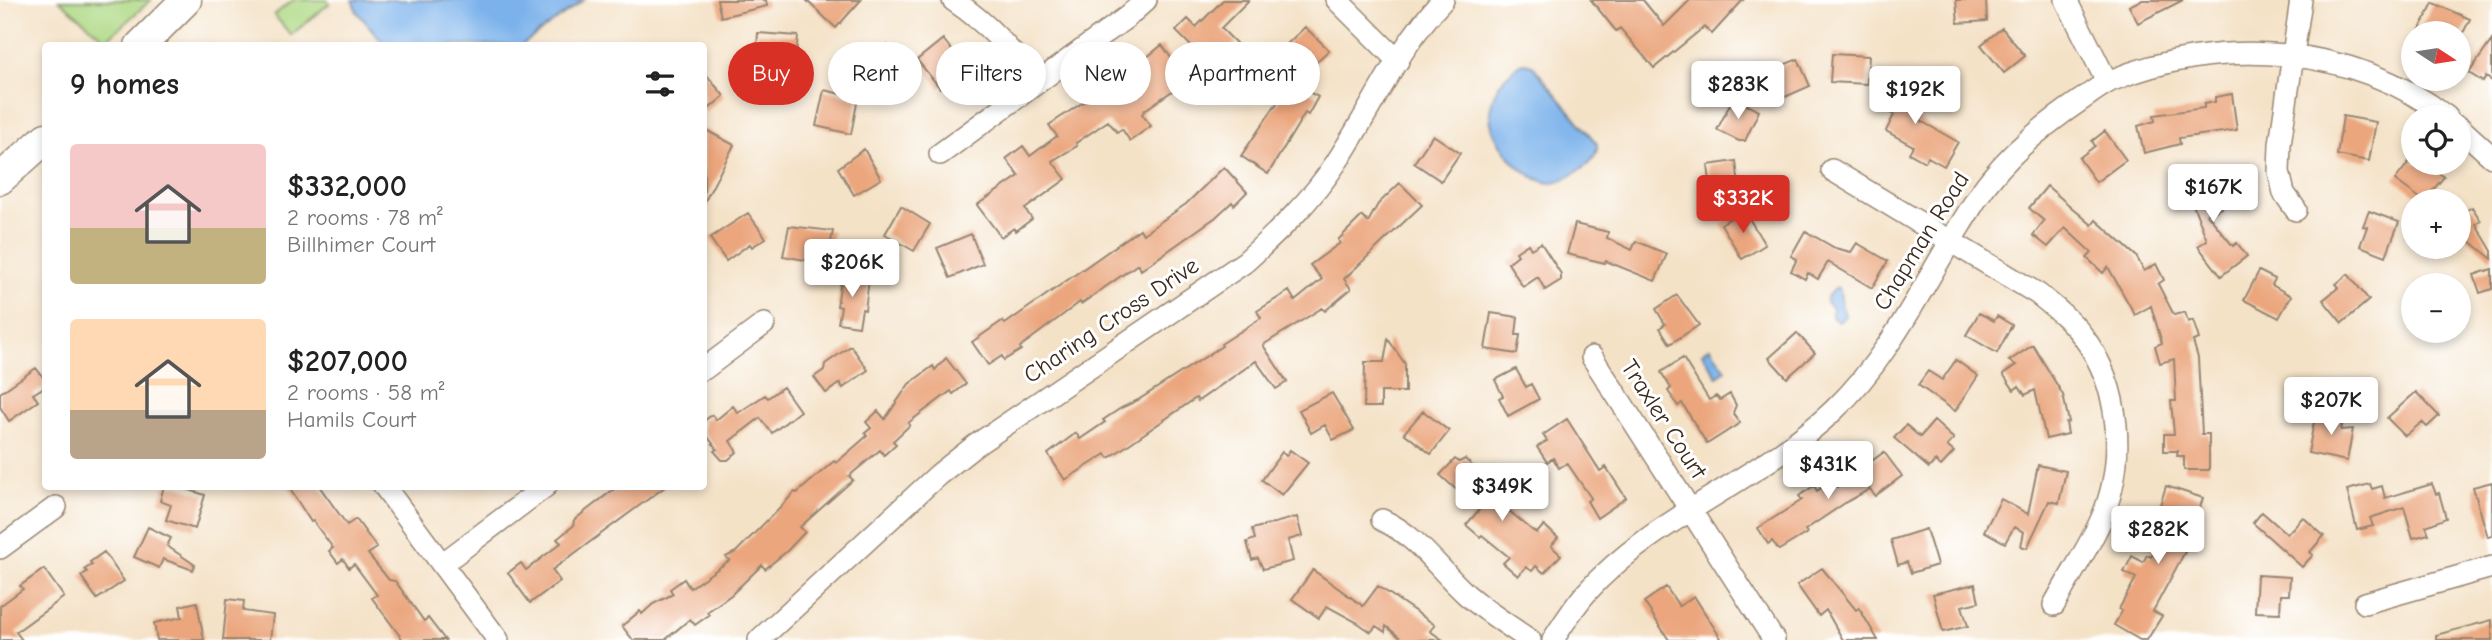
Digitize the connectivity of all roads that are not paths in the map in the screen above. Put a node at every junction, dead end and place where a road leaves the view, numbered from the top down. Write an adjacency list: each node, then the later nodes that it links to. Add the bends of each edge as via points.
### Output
1 (186, 0): 8 (main road)
2 (953, 0): 9 (street)
3 (1146, 0): 12 (street)
4 (1337, 0): 11 (street)
5 (1443, 0): 11 (street, Charing Cross Drive)
6 (2066, 0): 13 (street)
7 (2301, 0): 10 (street)
8 (144, 42)
9 (1003, 42)
10 (2294, 56): 13 (street, Chapman Road, via 2204,55); 15 (street, Chapman Road, via 2351,67 2394,84); 22 (street, via 2279,173 2284,193)
11 (1398, 61): 38 (street, Charing Cross Drive, via 1337,163 1281,230 1245,262 975,445)
12 (1046, 76)
13 (2107, 82): 23 (street, Chapman Road, via 2015,151 1988,182)
14 (1006, 105): 18 (street)
15 (2427, 105)
16 (2471, 138): 19 (street)
17 (42, 142): 21 (main road)
18 (940, 154)
19 (2492, 157)
20 (1832, 170): 23 (street)
21 (0, 179)
22 (2295, 209)
23 (1950, 242): 30 (street, Chapman Road, via 1885,348 1835,409 1801,439); 36 (street, via 2038,294 2061,313 2081,334 2106,380 2115,411 2116,467 2110,495 2101,521)
24 (764, 324): 26 (street)
25 (1592, 356): 30 (street, Traxler Court)
26 (707, 367)
27 (387, 490): 33 (street)
28 (541, 490): 33 (street)
29 (56, 507): 32 (street)
30 (1692, 511): 40 (street, Chapman Road, via 1636,548 1587,592); 41 (street, Traxler Court)
31 (1382, 520): 39 (street, via 1408,535 1466,594)
32 (0, 548)
33 (442, 564): 37 (street)
34 (2492, 566): 35 (street)
35 (2365, 603)
36 (2054, 604)
37 (498, 640)
38 (759, 640)
39 (1530, 640)
40 (1553, 640)
41 (1774, 640)

